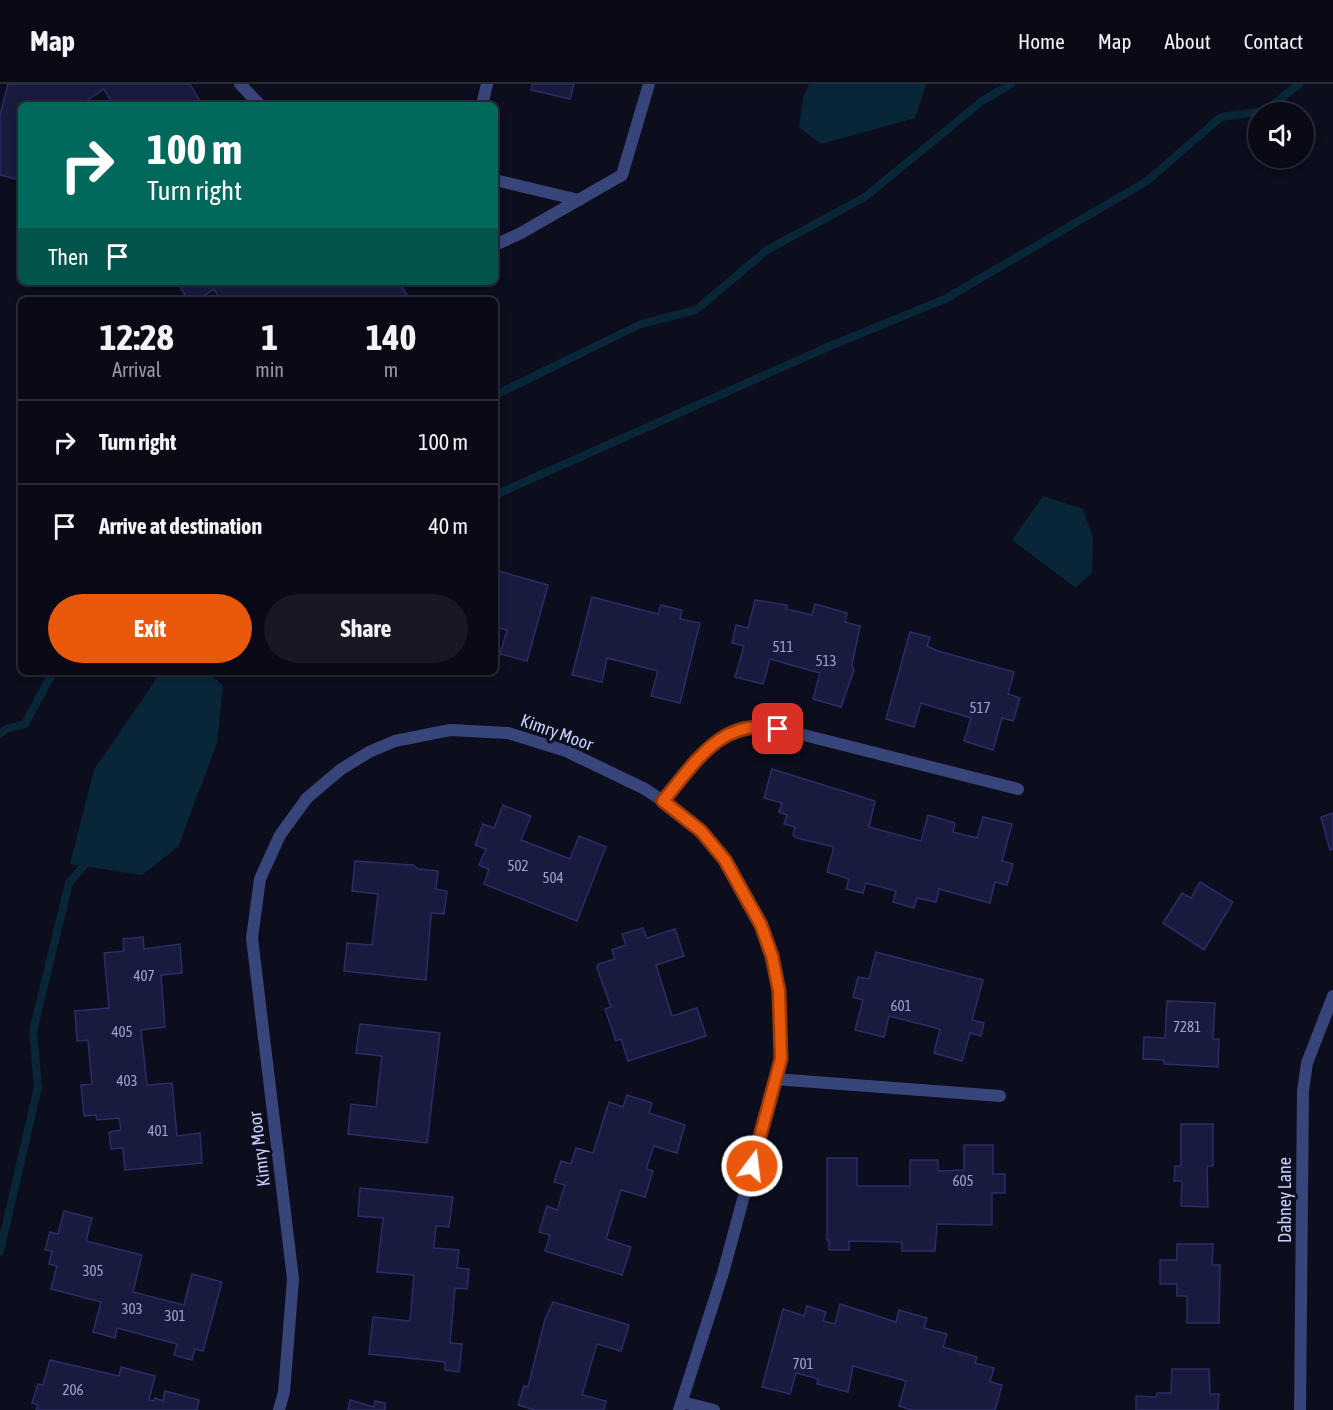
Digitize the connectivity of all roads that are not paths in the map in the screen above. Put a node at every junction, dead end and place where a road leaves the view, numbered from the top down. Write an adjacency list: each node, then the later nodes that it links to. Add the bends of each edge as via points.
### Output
1 (240, 84): 4 (street)
2 (488, 84): 5 (street)
3 (649, 84): 7 (street, via 622,175)
4 (257, 102)
5 (483, 102)
6 (498, 181): 7 (street)
7 (579, 200): 8 (street)
8 (498, 243)
9 (1018, 789): 10 (street, via 764,726 744,727 725,735 701,756)
10 (663, 801): 12 (street, Kimry Moor, via 701,831 725,860 761,925 779,991 781,1059); 15 (street, Kimry Moor, via 566,750 508,733 450,730 395,741 369,752 307,798 280,835 260,879 252,938 293,1279 284,1392)
11 (1333, 996): 17 (street, Dabney Lane, via 1307,1063 1303,1092)
12 (775, 1079): 13 (street); 14 (street, Kimry Moor, via 723,1273)
13 (1000, 1096)
14 (681, 1406): 16 (street)
15 (279, 1410)
16 (714, 1410)
17 (1300, 1410)

